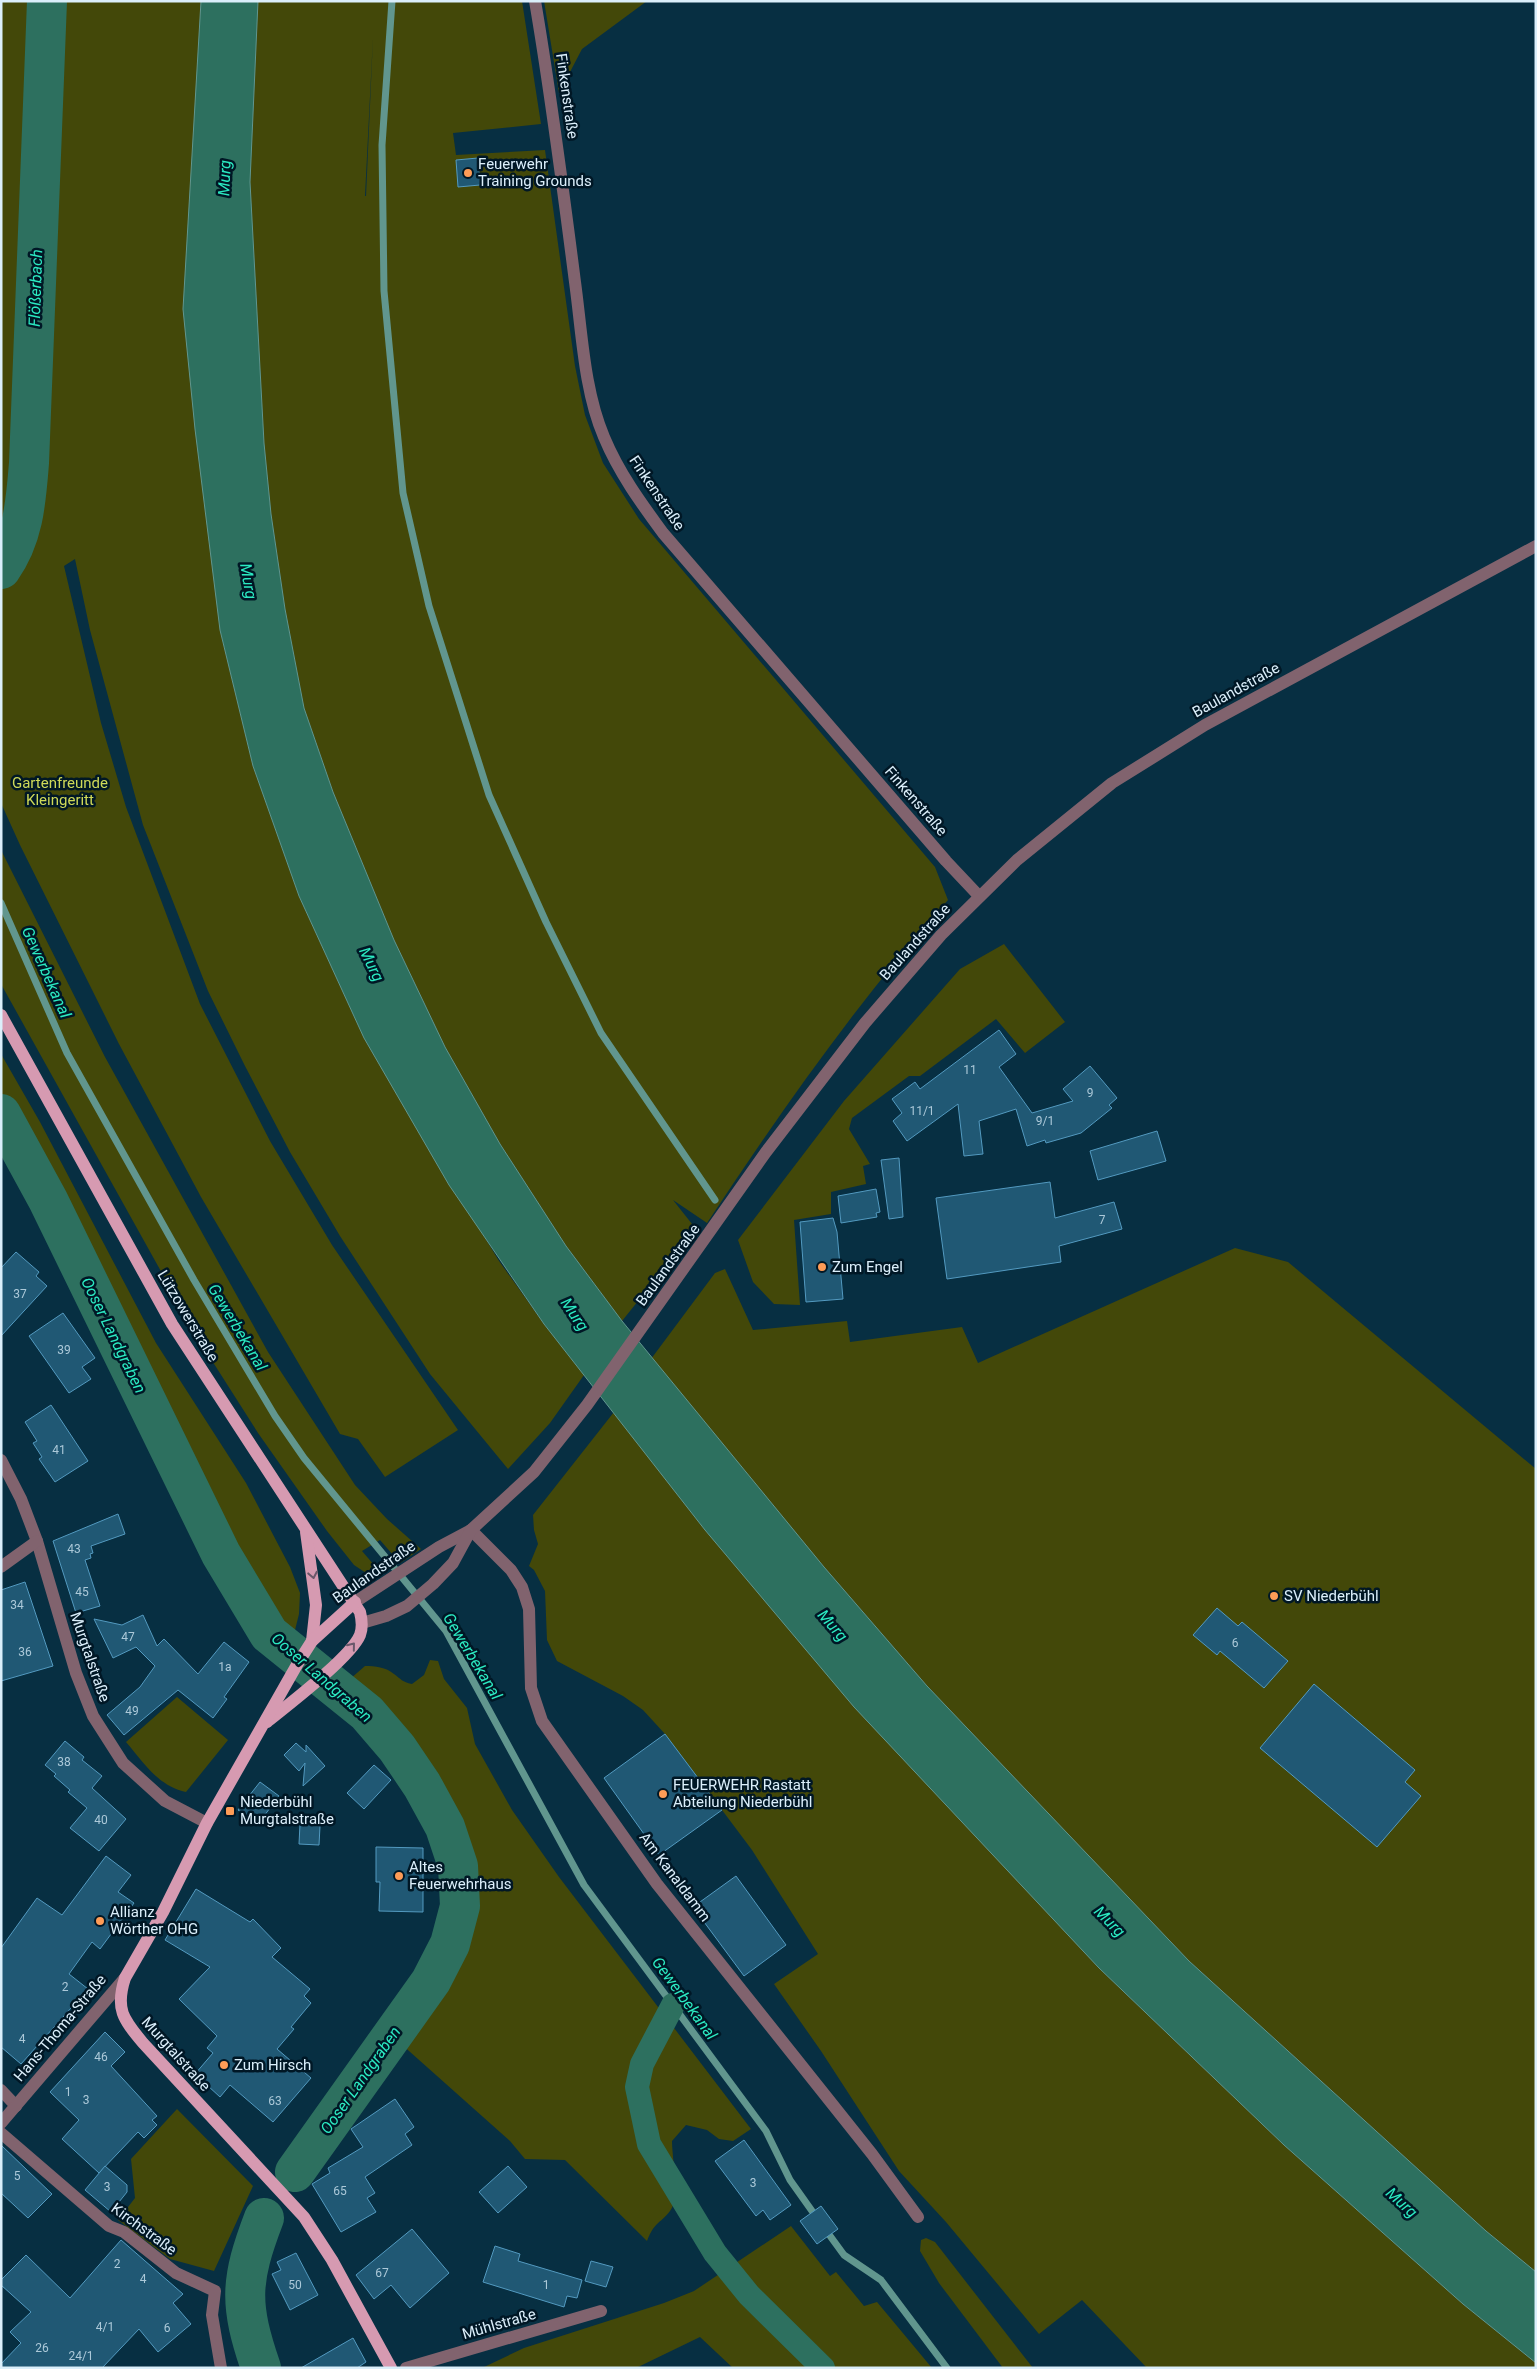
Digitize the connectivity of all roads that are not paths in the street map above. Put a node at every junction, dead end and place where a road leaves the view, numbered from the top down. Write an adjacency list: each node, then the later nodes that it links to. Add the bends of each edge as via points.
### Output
1 (536, 1): 3 (street, Finkenstraße, via 588,375 603,436 628,485 663,534)
2 (1536, 546): 3 (street, Baulandstraße, via 1196,730 1112,784)
3 (979, 896): 7 (street, Baulandstraße, via 865,1023 766,1152 587,1405 534,1472)
4 (1, 1015): 6 (main road, Lützowerstraße, via 172,1324)
5 (1, 1460): 8 (street, Murgtalstraße)
6 (305, 1527): 10 (main road, Lützowerstraße); 12 (main road, one-way to 12, via 315,1587)
7 (471, 1530): 10 (street, Baulandstraße, via 418,1559); 11 (street, Baulandstraße, via 453,1563 433,1584 407,1606); 20 (street, Am Kanaldamm, via 511,1570 522,1587 529,1609 531,1688 542,1721 657,1884 872,2154)
8 (37, 1541): 9 (street); 14 (street, Murgtalstraße, via 76,1673 93,1716 123,1763 165,1801)
9 (1, 1567)
10 (355, 1602): 11 (main road, Lützowerstraße); 12 (main road, Baulandstraße)
11 (362, 1623): 13 (main road, Baulandstraße, one-way to 11, via 335,1664 360,1635)
12 (312, 1641): 13 (main road, Baulandstraße)
13 (259, 1729): 14 (main road, Baulandstraße)
14 (207, 1823): 15 (main road, Murgtalstraße)
15 (125, 1978): 17 (street, Hans-Thoma-Straße); 23 (main road, Murgtalstraße, via 119,2002 128,2024 304,2217 332,2260)
16 (1, 2090): 17 (street)
17 (16, 2106): 18 (street, Hans-Thoma-Straße)
18 (1, 2123)
19 (1, 2133): 22 (street, Kirchstraße, via 109,2226 124,2232 176,2273 215,2291 212,2315)
20 (918, 2217)
21 (601, 2311): 24 (street, Mühlstraße)
22 (221, 2368)
23 (391, 2368)
24 (406, 2368)

